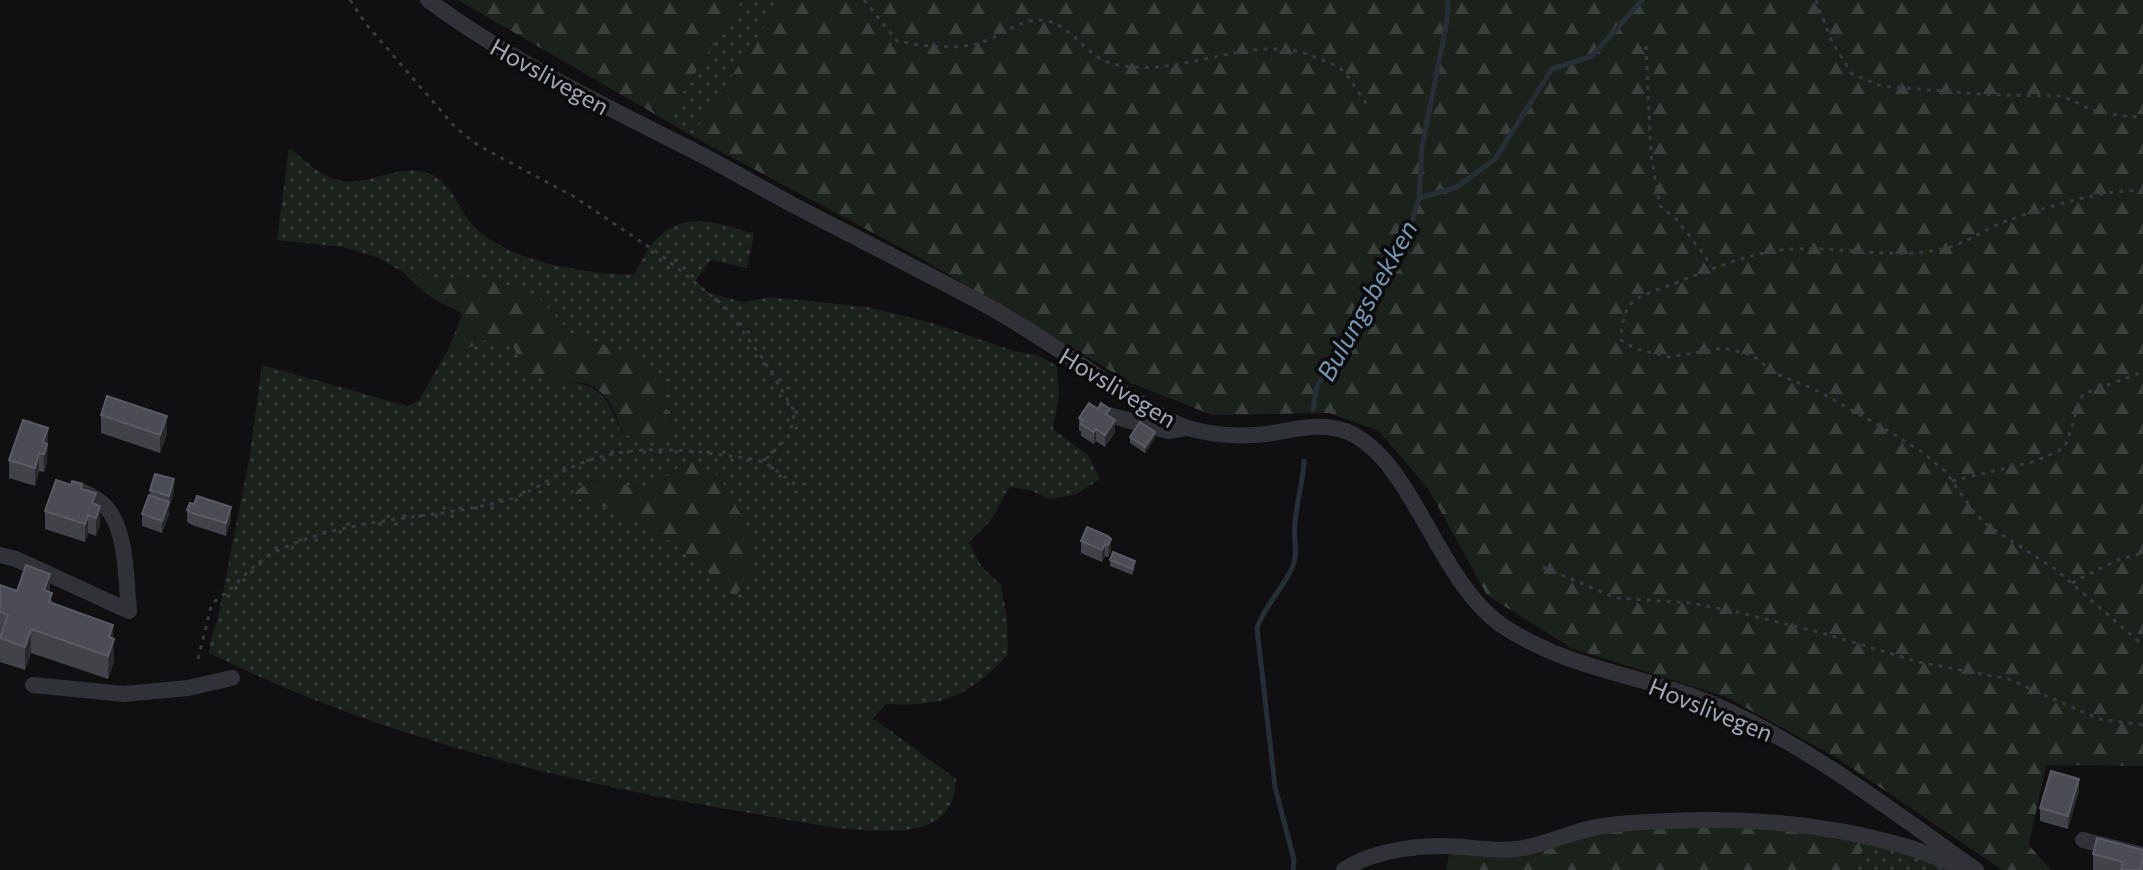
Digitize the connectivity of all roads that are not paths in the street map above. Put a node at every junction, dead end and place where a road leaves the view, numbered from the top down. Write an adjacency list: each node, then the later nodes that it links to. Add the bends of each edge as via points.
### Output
1 (428, 0): 3 (street, Hovslivegen, via 546,76 985,304)
2 (1105, 414): 3 (street, via 1168,431)
3 (1186, 427): 12 (street, Hovslivegen, via 1229,437 1311,426 1349,433 1390,468 1458,579 1499,623 1582,665 1661,685 1781,737)
4 (71, 487): 5 (street, via 100,501 113,516 129,611)
5 (0, 555)
6 (232, 678): 7 (street, via 124,694)
7 (33, 685)
8 (2083, 840): 9 (street)
9 (2143, 855)
10 (1344, 870): 11 (street, via 1358,861 1409,850 1513,850 1633,822 1744,819 1876,839)
11 (1970, 870)
12 (1976, 870)

